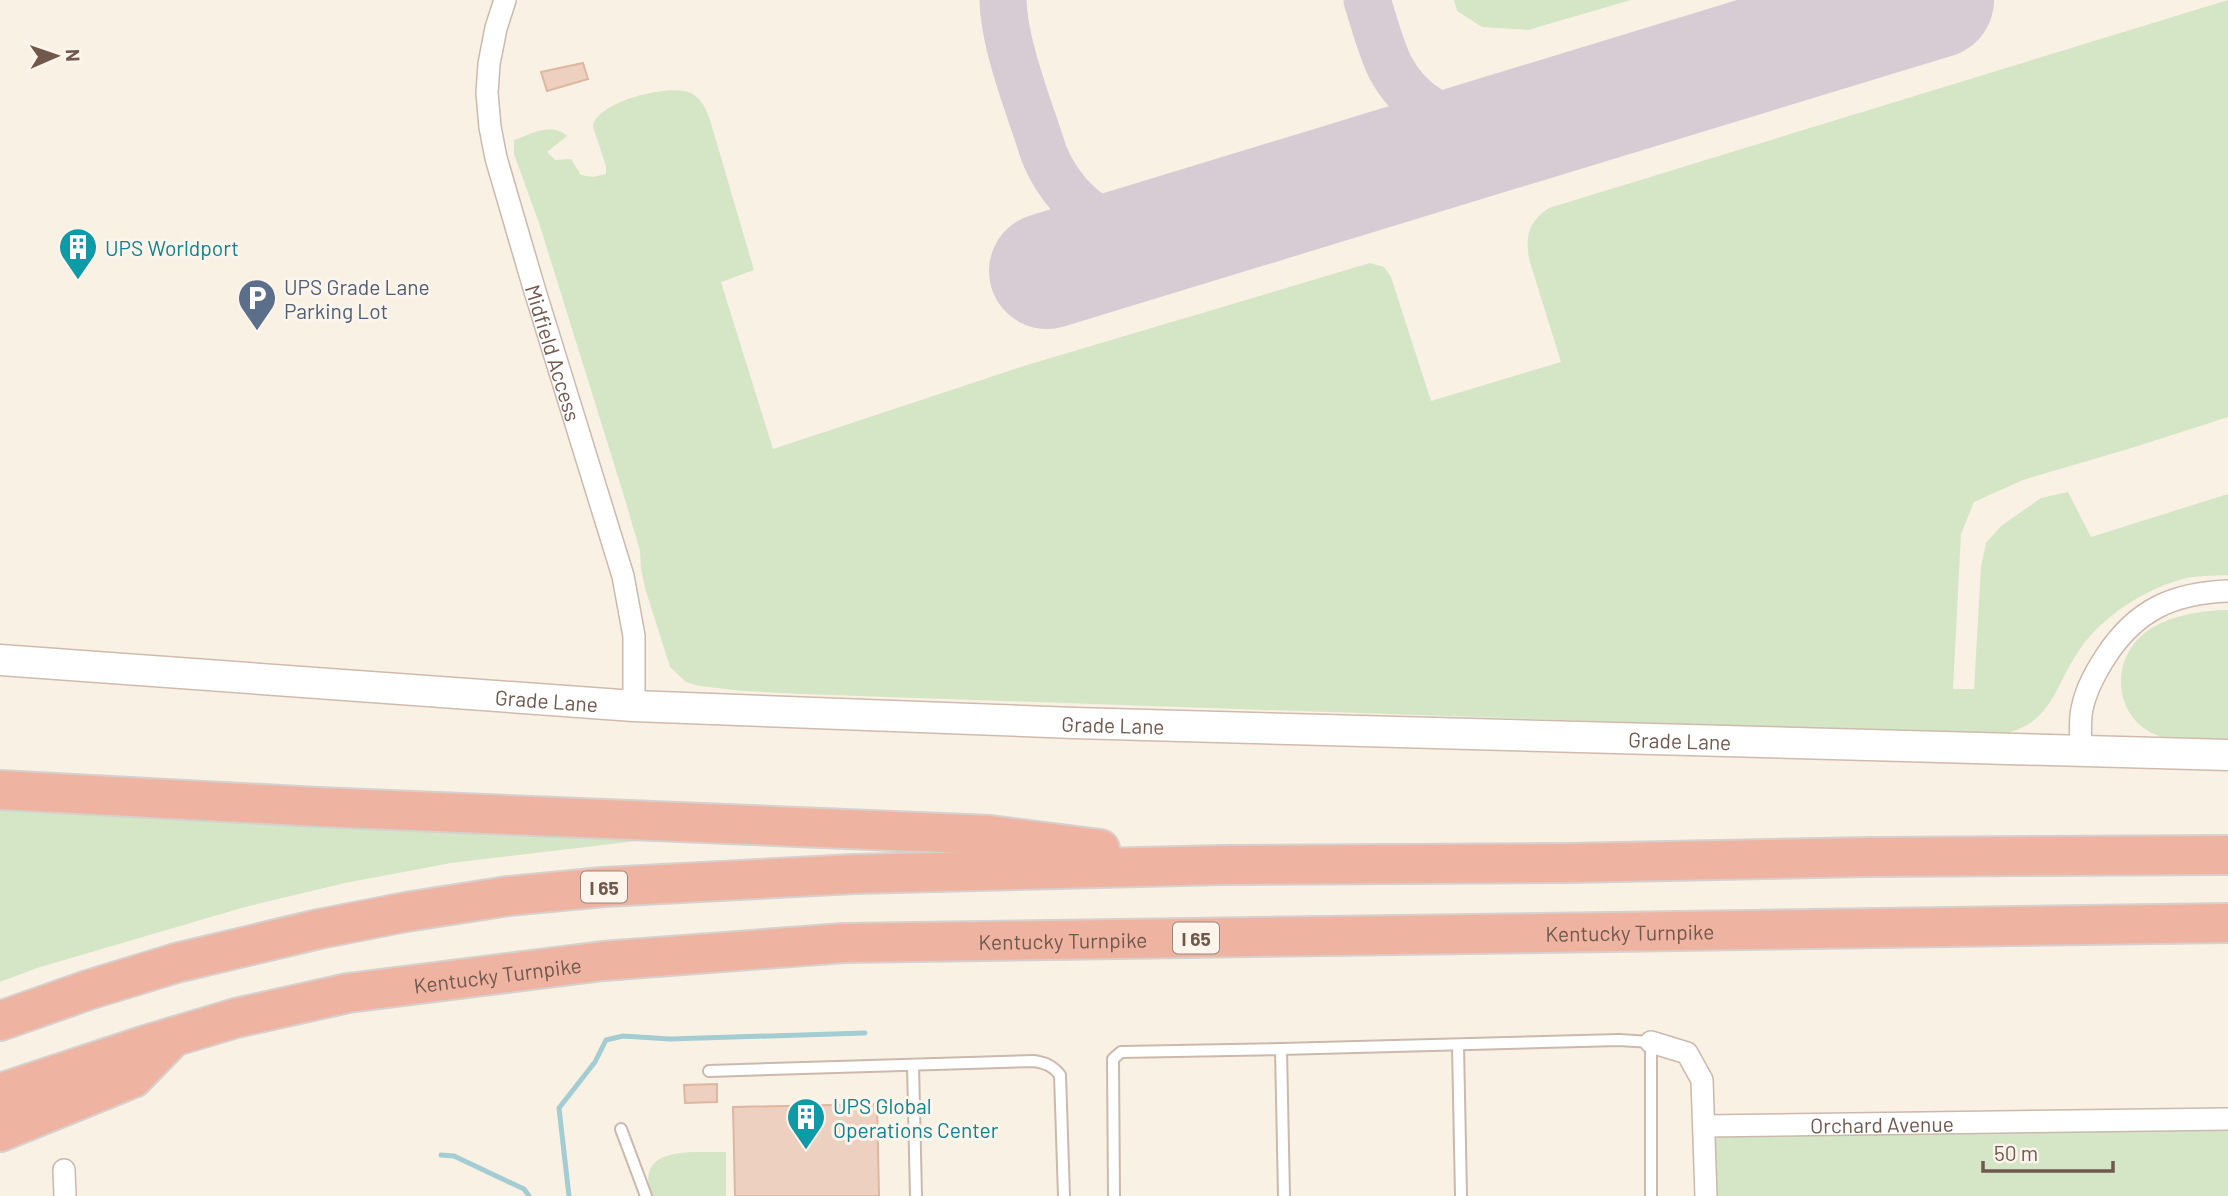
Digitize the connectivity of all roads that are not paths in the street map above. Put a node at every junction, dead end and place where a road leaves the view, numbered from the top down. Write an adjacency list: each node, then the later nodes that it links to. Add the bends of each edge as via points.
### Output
1 (505, 0): 4 (street, Midfield Access, via 489,64 490,127 534,288 623,576 634,636)
2 (2228, 591): 5 (street, via 2176,599 2149,610 2127,628 2091,679 2081,711)
3 (0, 660): 4 (main road, Grade Lane)
4 (634, 706): 5 (main road, Grade Lane)
5 (2081, 752): 6 (main road, Grade Lane)
6 (2228, 755)
7 (0, 790): 9 (highway, via 990,835)
8 (2228, 855): 9 (highway, I 65)
9 (1223, 864): 11 (highway, I 65, via 727,879 508,896 319,929 176,963)
10 (2228, 922): 12 (highway, Kentucky Turnpike / I 65, via 844,943 603,961 403,985 348,993)
11 (0, 1021)
12 (172, 1037): 18 (highway, Kentucky Turnpike / I 65); 22 (highway, via 133,1078)
13 (1651, 1042): 14 (lane); 20 (street, via 1687,1053 1702,1080); 31 (lane)
14 (1458, 1045): 15 (lane); 30 (lane)
15 (1281, 1049): 28 (lane, via 1121,1052 1113,1059); 29 (lane)
16 (913, 1065): 17 (lane); 26 (lane); 27 (lane, via 1034,1061 1055,1068 1060,1075)
17 (709, 1070)
18 (0, 1093)
19 (2228, 1119): 20 (street, Orchard Avenue)
20 (1704, 1126): 32 (street)
21 (621, 1129): 25 (lane)
22 (0, 1132)
23 (64, 1170): 24 (street)
24 (65, 1196)
25 (646, 1196)
26 (916, 1196)
27 (1064, 1196)
28 (1114, 1196)
29 (1284, 1196)
30 (1461, 1196)
31 (1651, 1196)
32 (1706, 1196)

